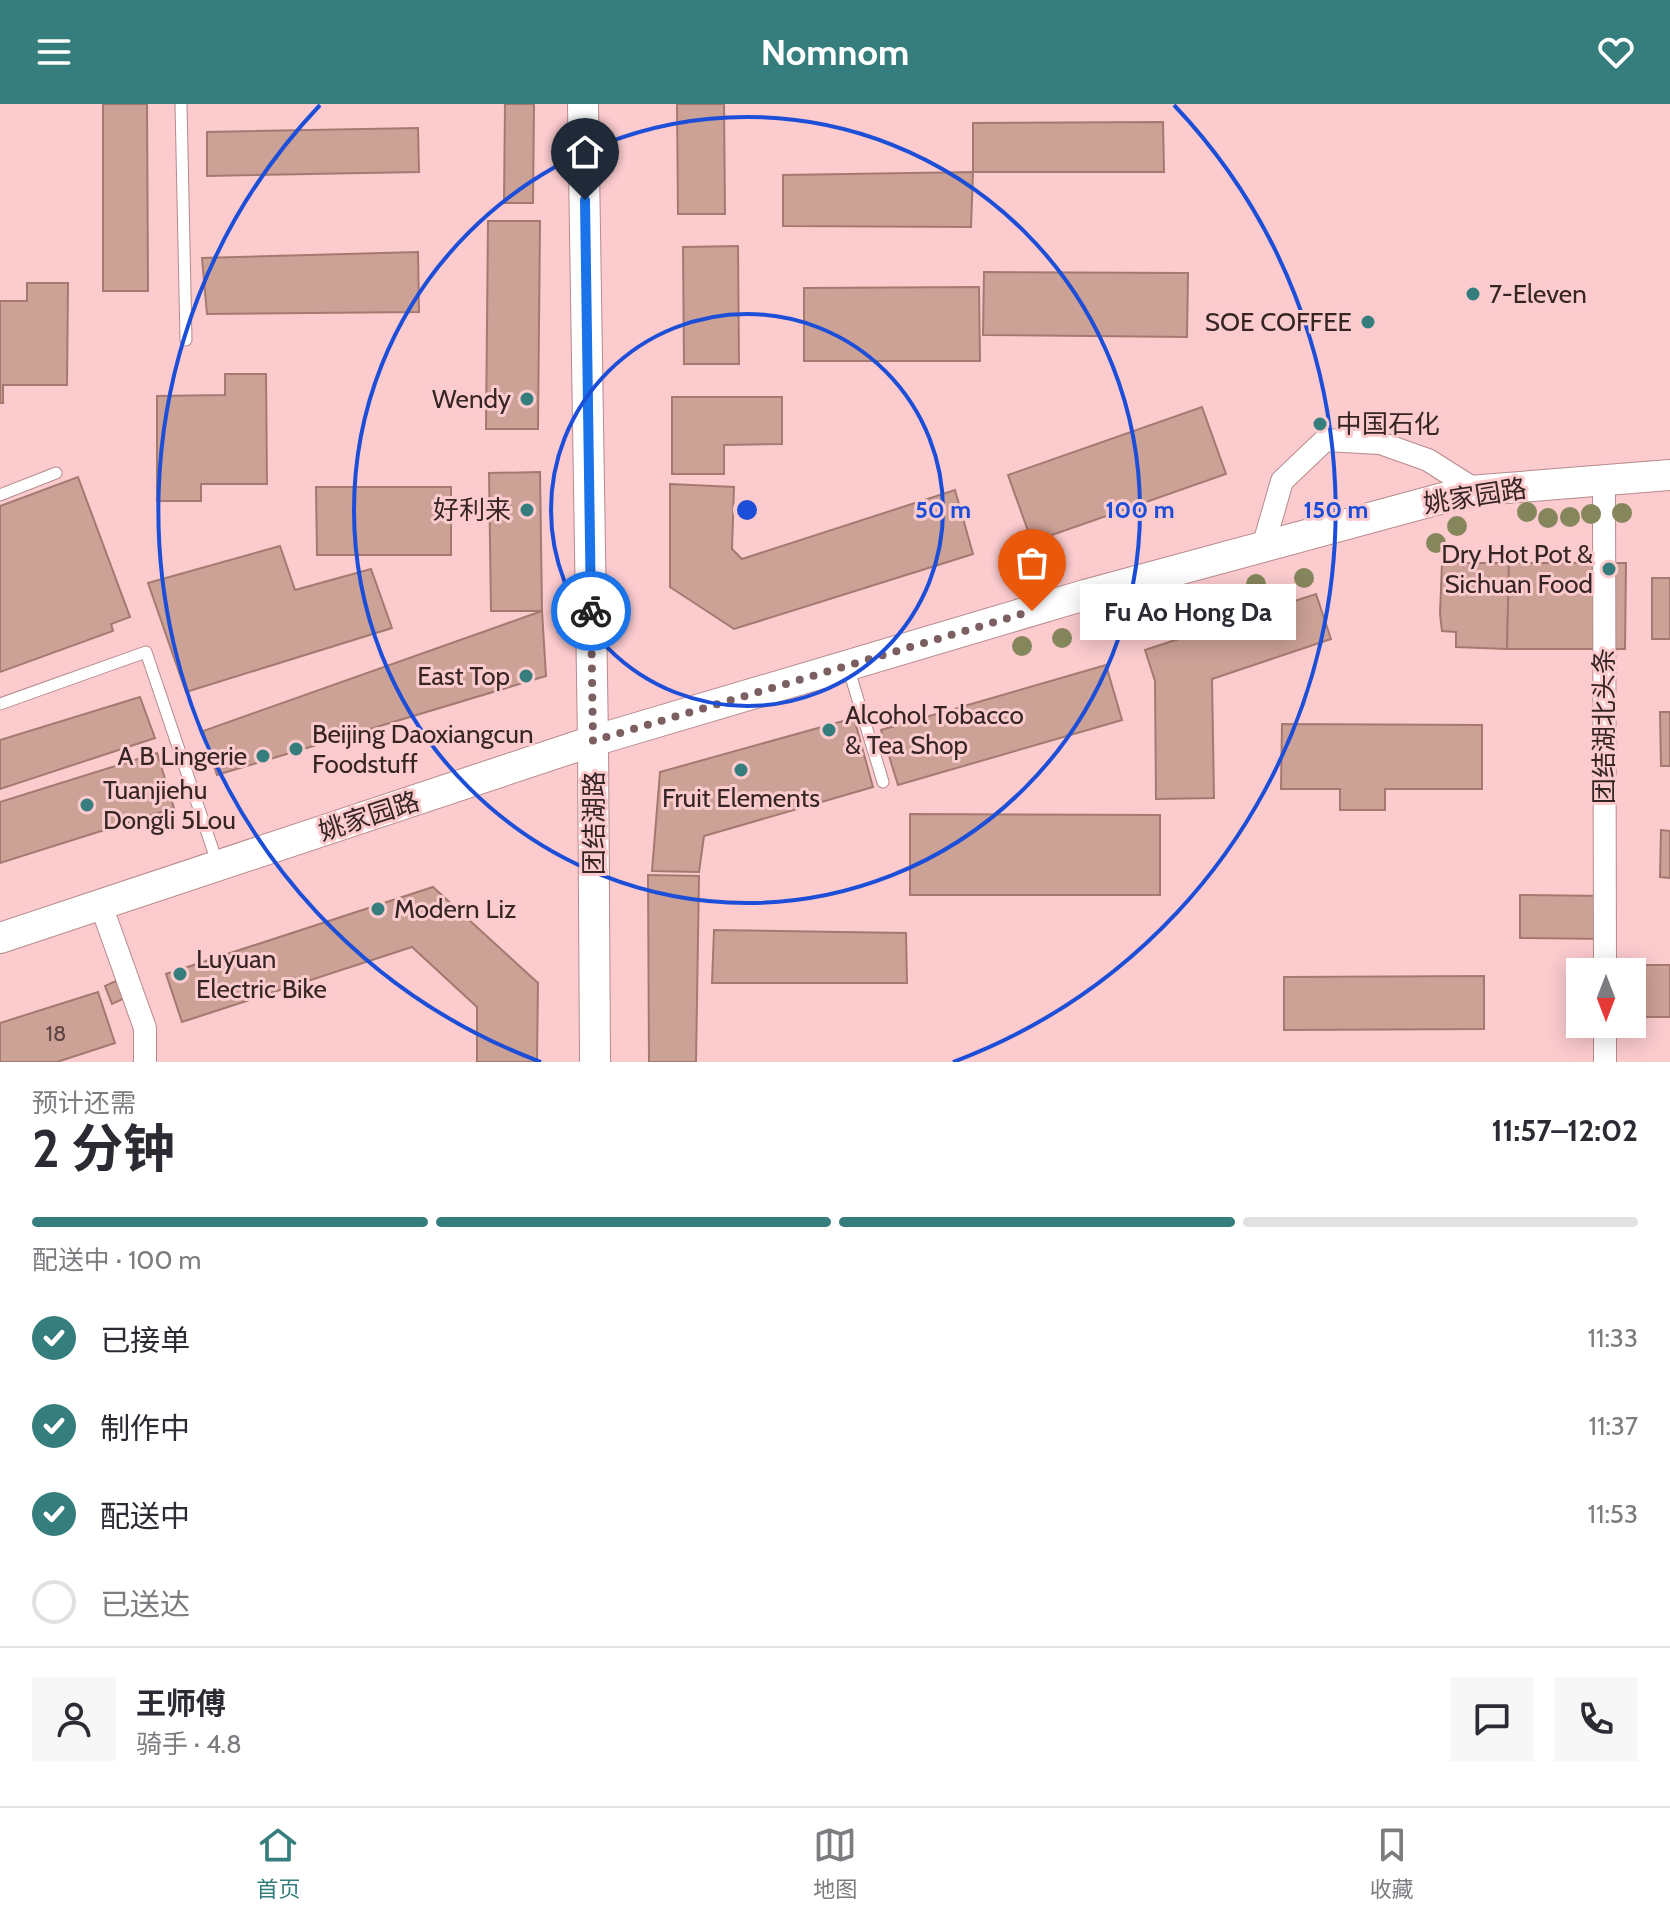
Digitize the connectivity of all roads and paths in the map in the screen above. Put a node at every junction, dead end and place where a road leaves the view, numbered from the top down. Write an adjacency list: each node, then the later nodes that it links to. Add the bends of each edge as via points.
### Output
1 (181, 104): 3 (lane)
2 (583, 104): 12 (street, 团结湖路)
3 (186, 340)
4 (56, 473): 8 (lane)
5 (1670, 475): 6 (street, 姚家园路)
6 (1604, 480): 7 (street, 姚家园路); 17 (street, 团结湖北头条)
7 (1477, 491): 9 (street, 姚家园路); 9 (street, via 1428,460 1380,443 1325,440 1282,481)
8 (0, 495)
9 (1263, 547): 10 (street, 姚家园路)
10 (848, 667): 12 (street, 姚家园路); 13 (lane)
11 (0, 704): 14 (lane, via 146,652)
12 (593, 741): 14 (street, 姚家园路); 20 (street, 团结湖路)
13 (883, 782)
14 (218, 867): 15 (street, 姚家园路)
15 (101, 905): 16 (street, 姚家园路); 19 (street, via 145,1028)
16 (0, 938)
17 (1605, 958)
18 (1605, 1038): 21 (street)
19 (145, 1062)
20 (595, 1062)
21 (1605, 1062)

